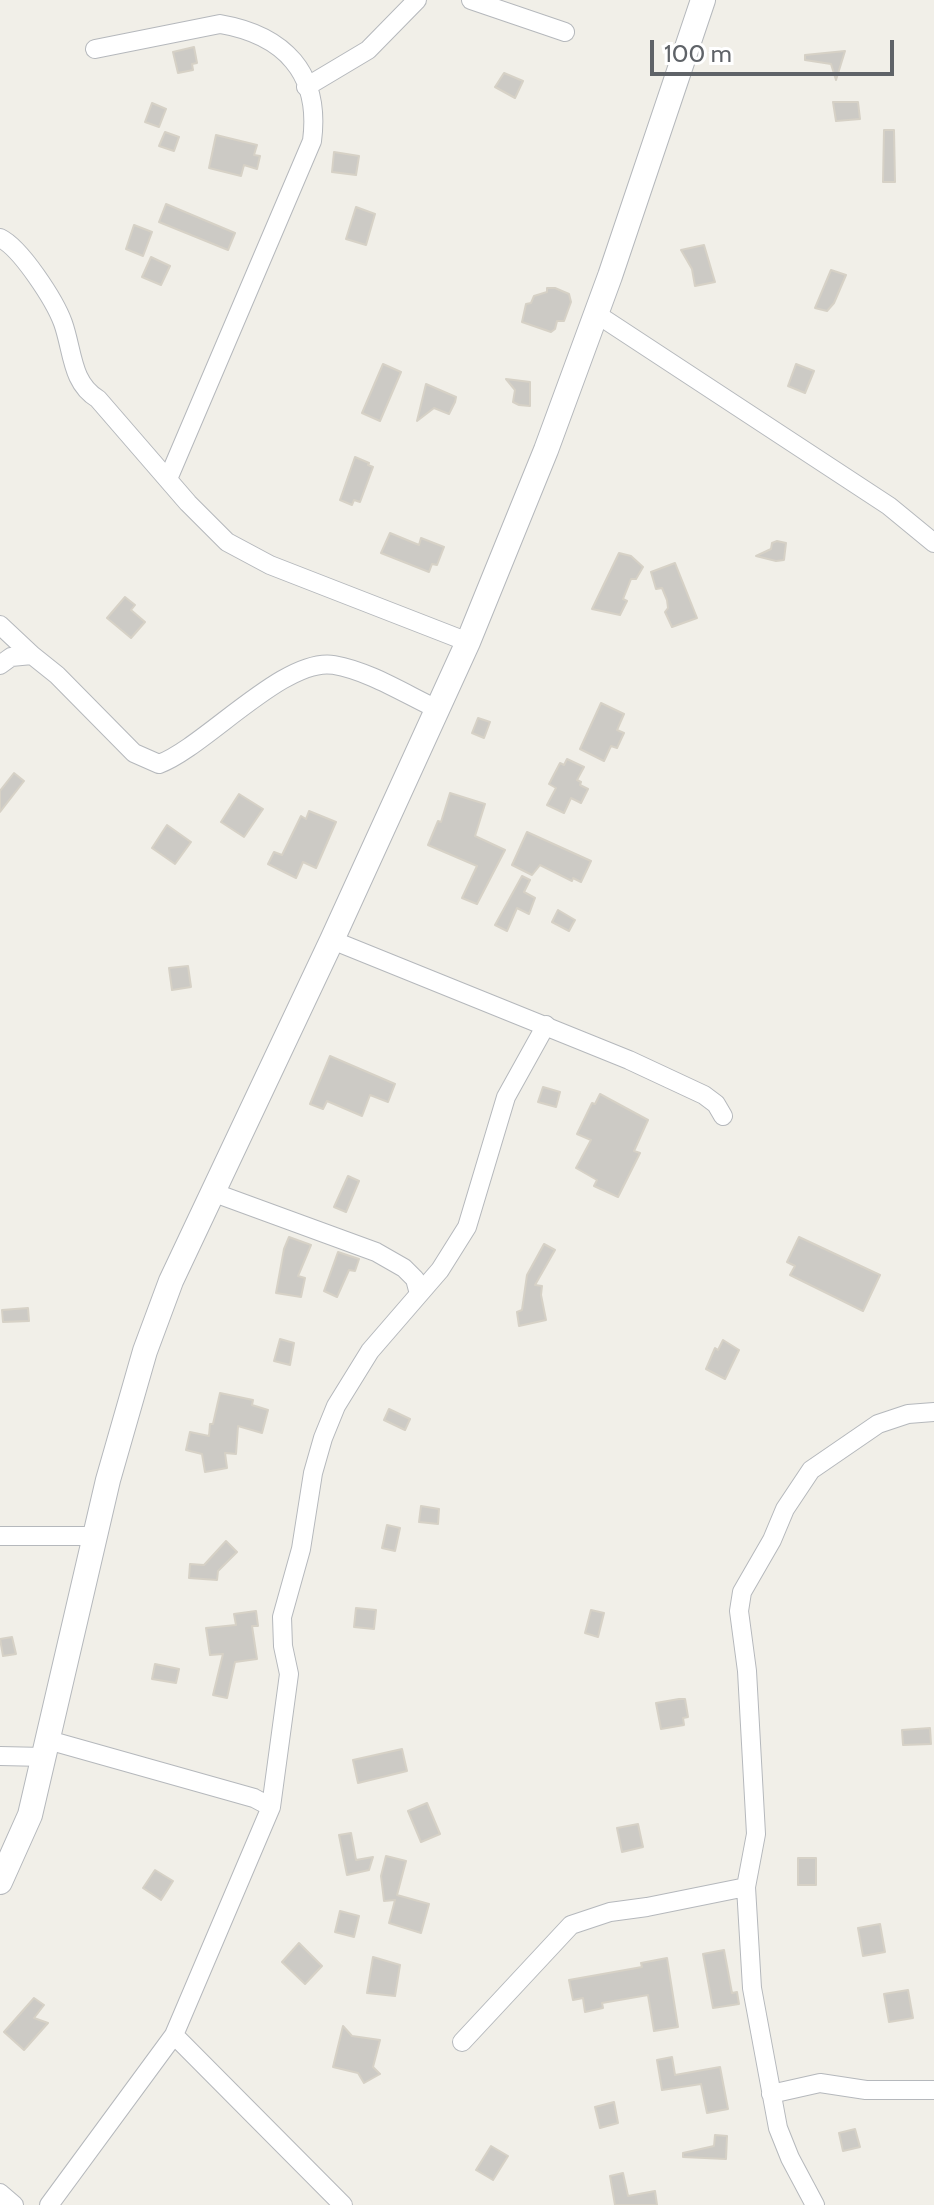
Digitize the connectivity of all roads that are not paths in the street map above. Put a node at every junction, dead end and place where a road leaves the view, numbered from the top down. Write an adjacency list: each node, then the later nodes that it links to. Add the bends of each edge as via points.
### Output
1 (417, 0): 6 (street, via 368,50)
2 (471, 0): 4 (street)
3 (703, 0): 8 (street)
4 (565, 32)
5 (95, 49): 6 (street, via 220,24 266,37 287,51)
6 (306, 87): 9 (street, via 315,123 312,141)
7 (0, 238): 9 (street, via 13,248 62,319 77,379)
8 (595, 313): 10 (street, via 889,506); 12 (street)
9 (168, 479): 12 (street, via 227,542)
10 (934, 543)
11 (0, 625): 13 (street)
12 (468, 642): 15 (street)
13 (32, 655): 14 (street, via 11,657); 15 (street, via 134,753 159,764 179,756 303,669 332,664)
14 (0, 665)
15 (437, 709): 16 (street)
16 (332, 940): 17 (street); 19 (street)
17 (546, 1025): 18 (street, via 704,1095); 20 (street, via 506,1097 467,1227)
18 (723, 1116)
19 (212, 1192): 20 (street, via 376,1252 404,1268 415,1279); 23 (street, via 145,1351)
20 (419, 1294): 26 (street, via 370,1351 336,1406 313,1473 301,1549 282,1617 288,1683)
21 (934, 1412): 28 (street, via 878,1424 811,1470 742,1592 739,1611 756,1834)
22 (0, 1536): 23 (street)
23 (96, 1536): 24 (street)
24 (46, 1748): 25 (street); 26 (street, via 254,1798); 27 (street, via 30,1815)
25 (0, 1756)
26 (271, 1807): 29 (street)
27 (0, 1882)
28 (746, 1887): 30 (street, via 610,1912 571,1925); 32 (street, via 752,1988)
29 (174, 2035): 35 (street); 36 (street)
30 (462, 2042)
31 (934, 2090): 32 (street, via 866,2090 820,2083)
32 (771, 2094): 37 (street, via 778,2128)
33 (0, 2193): 34 (street)
34 (14, 2205)
35 (49, 2205)
36 (343, 2205)
37 (815, 2205)

